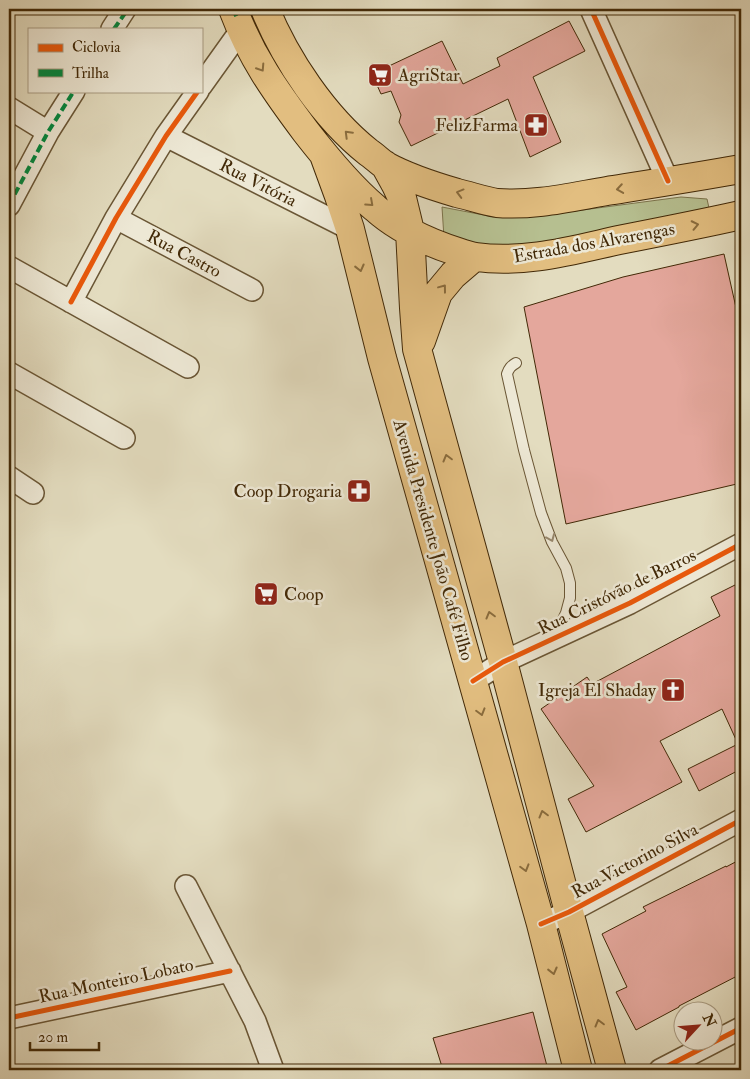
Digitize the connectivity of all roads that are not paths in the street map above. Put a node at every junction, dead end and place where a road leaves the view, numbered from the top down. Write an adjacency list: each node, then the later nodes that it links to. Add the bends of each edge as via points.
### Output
1 (265, 9): 11 (main road, one-way to 1, via 340,126 316,97 283,48)
2 (591, 9): 13 (street)
3 (237, 20): 4 (street); 10 (main road, Estrada dos Alvarengas, one-way to 10, via 257,62)
4 (202, 84)
5 (73, 92): 8 (street)
6 (197, 92): 9 (street)
7 (9, 108): 8 (street)
8 (48, 132): 14 (street)
9 (166, 136): 16 (street); 17 (street, Rua Vitória)
10 (324, 155): 17 (main road, Avenida Presidente João Café Filho); 18 (main road, Estrada dos Alvarengas, one-way to 18, via 376,209)
11 (385, 165): 13 (main road, one-way to 11, via 557,200 497,202 438,188); 18 (main road, Avenida Presidente João Café Filho, via 402,198)
12 (741, 169): 13 (main road)
13 (668, 181)
14 (9, 205)
15 (741, 215): 19 (main road, Estrada dos Alvarengas, one-way to 15, via 526,258)
16 (116, 218): 21 (street, Rua Castro); 22 (street)
17 (350, 229): 33 (main road, Avenida Presidente João Café Filho, one-way to 33, via 382,358)
18 (410, 231): 19 (main road, Estrada dos Alvarengas, via 438,246); 23 (main road, Avenida Presidente João Café Filho)
19 (474, 257): 23 (main road, one-way to 19, via 438,293)
20 (9, 267): 22 (street)
21 (252, 290)
22 (71, 302): 25 (street)
23 (417, 349): 32 (main road, Avenida Presidente João Café Filho, one-way to 23)
24 (516, 363): 31 (lane, one-way to 31, via 508,369 508,381 535,492 570,582 566,613)
25 (188, 367)
26 (9, 373): 27 (street)
27 (124, 438)
28 (9, 477): 29 (street)
29 (33, 493)
30 (741, 544): 31 (street, Rua Cristóvão de Barros, via 630,604)
31 (553, 639): 32 (street, Rua Cristóvão de Barros)
32 (503, 662): 33 (street, Rua Cristóvão de Barros); 36 (main road, Avenida Presidente João Café Filho, one-way to 32)
33 (473, 681): 37 (main road, Avenida Presidente João Café Filho, one-way to 37)
34 (741, 820): 36 (street, Rua Victorino Silva)
35 (186, 886): 38 (street)
36 (569, 912): 37 (street, Rua Victorino Silva); 43 (main road, Avenida Presidente João Café Filho, one-way to 36)
37 (541, 924): 42 (main road, Avenida Presidente João Café Filho, one-way to 42)
38 (230, 971): 39 (street, Rua Monteiro Lobato); 41 (street, via 255,1021)
39 (9, 1018)
40 (741, 1028): 44 (street)
41 (273, 1070)
42 (578, 1070)
43 (612, 1070)
44 (660, 1070)

